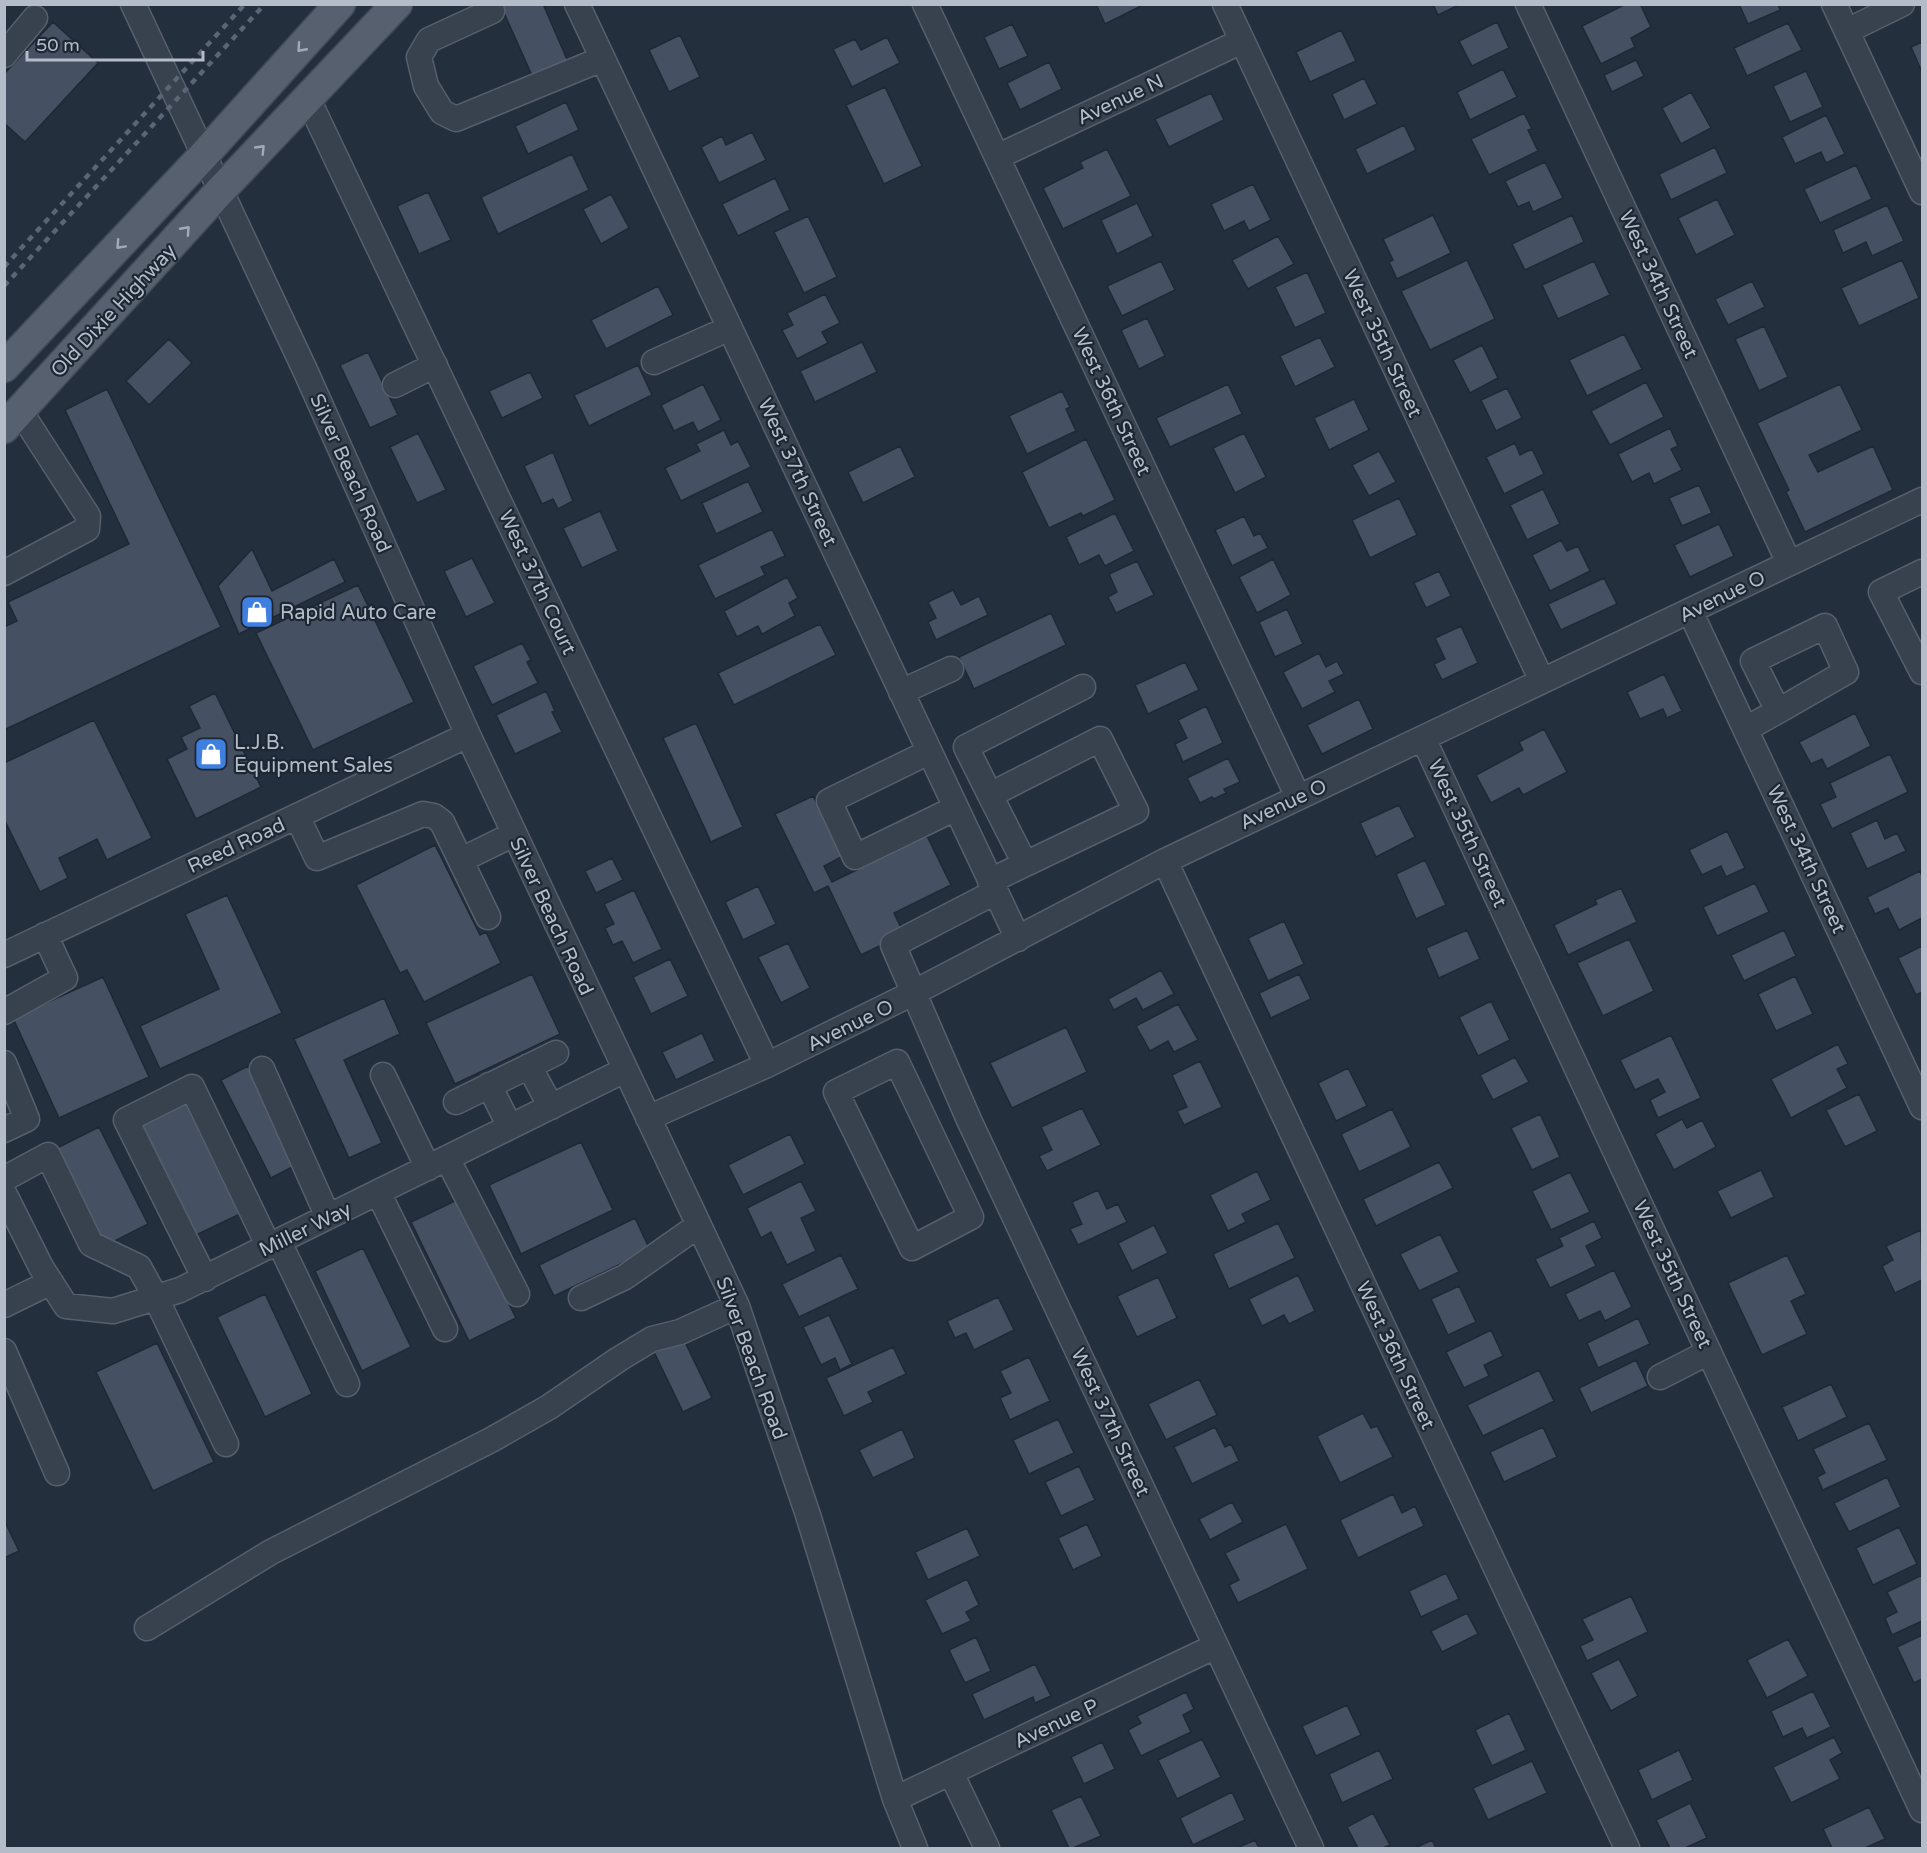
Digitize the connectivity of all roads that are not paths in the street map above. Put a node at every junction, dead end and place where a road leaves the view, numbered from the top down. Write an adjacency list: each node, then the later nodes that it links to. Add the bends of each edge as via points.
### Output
1 (133, 4): 17 (street, Silver Beach Road)
2 (340, 4): 17 (main road, Old Dixie Highway, one-way to 17)
3 (397, 4): 16 (main road, Old Dixie Highway)
4 (577, 4): 15 (street, West 37th Street)
5 (925, 4): 18 (street, West 36th Street)
6 (1225, 4): 13 (street, West 35th Street)
7 (1528, 4): 28 (street, West 34th Street)
8 (1834, 4): 12 (street)
9 (1902, 4): 12 (street)
10 (492, 11): 15 (street, via 429,40 419,57 426,86 442,112 456,119)
11 (35, 18): 14 (street)
12 (1847, 32): 20 (street)
13 (1242, 40): 18 (street, Avenue N); 34 (street, West 35th Street)
14 (4, 55)
15 (602, 58): 21 (street, West 37th Street)
16 (308, 99): 19 (main road, Old Dixie Highway, one-way to 16); 23 (street, West 37th Court)
17 (203, 156): 19 (street, Silver Beach Road); 24 (main road, Old Dixie Highway, one-way to 24)
18 (997, 157): 43 (street, West 36th Street)
19 (220, 191): 26 (main road, Old Dixie Highway, one-way to 19); 39 (street, Silver Beach Road, via 305,370)
20 (1923, 192)
21 (730, 328): 22 (street); 36 (street, West 37th Street)
22 (654, 362)
23 (435, 365): 25 (street); 59 (street, West 37th Court)
24 (4, 367)
25 (395, 385)
26 (12, 419): 30 (street, via 88,516 87,529)
27 (1923, 500): 28 (street, Avenue O)
28 (1789, 563): 31 (street, Avenue O)
29 (1923, 572): 33 (street, via 1881,592)
30 (4, 573)
31 (1690, 610): 34 (street, Avenue O); 38 (street, West 34th Street)
32 (951, 669): 36 (street)
33 (1923, 672)
34 (1542, 681): 40 (street, Avenue O)
35 (1083, 687): 42 (street, via 966,747)
36 (901, 692): 41 (street, West 37th Street)
37 (1778, 711): 38 (street)
38 (1746, 729): 66 (street, West 34th Street)
39 (468, 735): 45 (street, Reed Road); 46 (street, Silver Beach Road)
40 (1423, 738): 43 (street, Avenue O); 89 (street, West 35th Street)
41 (929, 752): 44 (street, West 37th Street); 44 (street, via 829,801 855,857)
42 (990, 795): 49 (street); 49 (street, via 1101,739 1136,811)
43 (1298, 797): 48 (street, Avenue O)
44 (956, 808): 50 (street, West 37th Street)
45 (297, 816): 47 (street, via 317,858 423,814 434,816 442,822); 52 (street, Reed Road)
46 (514, 834): 47 (street); 62 (street, Silver Beach Road)
47 (461, 860): 51 (street)
48 (1165, 861): 53 (street, Avenue O); 102 (street, West 36th Street)
49 (1024, 864): 50 (street)
50 (993, 886): 53 (street, West 37th Street); 55 (street, West 37th Street, via 893,945)
51 (488, 917)
52 (45, 935): 54 (street, Reed Road); 56 (street, via 65,978)
53 (1018, 939): 55 (street, Avenue O)
54 (4, 955)
55 (913, 993): 59 (street, Avenue O); 69 (street, West 37th Street)
56 (4, 1012)
57 (556, 1053): 60 (street)
58 (4, 1063): 71 (street, via 27,1119)
59 (767, 1065): 68 (street, Avenue O)
60 (529, 1066): 64 (street); 67 (street)
61 (262, 1069): 77 (street)
62 (625, 1070): 67 (street); 68 (street, Silver Beach Road)
63 (383, 1075): 73 (street)
64 (489, 1085): 65 (street); 70 (street)
65 (456, 1102)
66 (1923, 1107)
67 (543, 1111): 70 (street, Miller Way)
68 (648, 1118): 78 (street, Silver Beach Road)
69 (969, 1120): 72 (street); 95 (street, West 37th Street)
70 (510, 1127): 73 (street, Miller Way)
71 (4, 1130)
72 (933, 1137): 72 (street, via 897,1062 836,1092 912,1248 971,1217)
73 (437, 1163): 75 (street, Miller Way); 82 (street)
74 (4, 1179): 83 (street, via 48,1155 91,1244 139,1267)
75 (378, 1192): 77 (street, Miller Way); 87 (street)
76 (4, 1193): 81 (street)
77 (328, 1217): 79 (street, Miller Way)
78 (699, 1225): 84 (street, via 625,1277); 86 (street, Silver Beach Road)
79 (274, 1244): 80 (street, Miller Way); 80 (street, via 192,1087 183,1091 126,1120); 91 (street)
80 (205, 1279): 83 (street, Miller Way)
81 (51, 1282): 83 (street, Miller Way, via 66,1306 113,1311); 85 (street)
82 (516, 1294)
83 (156, 1298): 92 (street)
84 (581, 1298)
85 (4, 1305)
86 (737, 1306): 94 (street, via 680,1332 652,1339 549,1407 271,1552); 97 (street, Silver Beach Road, via 808,1515)
87 (445, 1329)
88 (4, 1352): 93 (street)
89 (1709, 1352): 90 (street); 98 (street, West 35th Street)
90 (1660, 1377)
91 (347, 1384)
92 (226, 1444)
93 (57, 1473)
94 (147, 1628)
95 (1216, 1646): 96 (street, Avenue P); 101 (street, West 37th Street)
96 (951, 1773): 97 (street, Avenue P); 100 (street)
97 (895, 1799): 99 (street, Silver Beach Road)
98 (1923, 1810)
99 (915, 1848)
100 (987, 1848)
101 (1311, 1848)
102 (1627, 1848)

